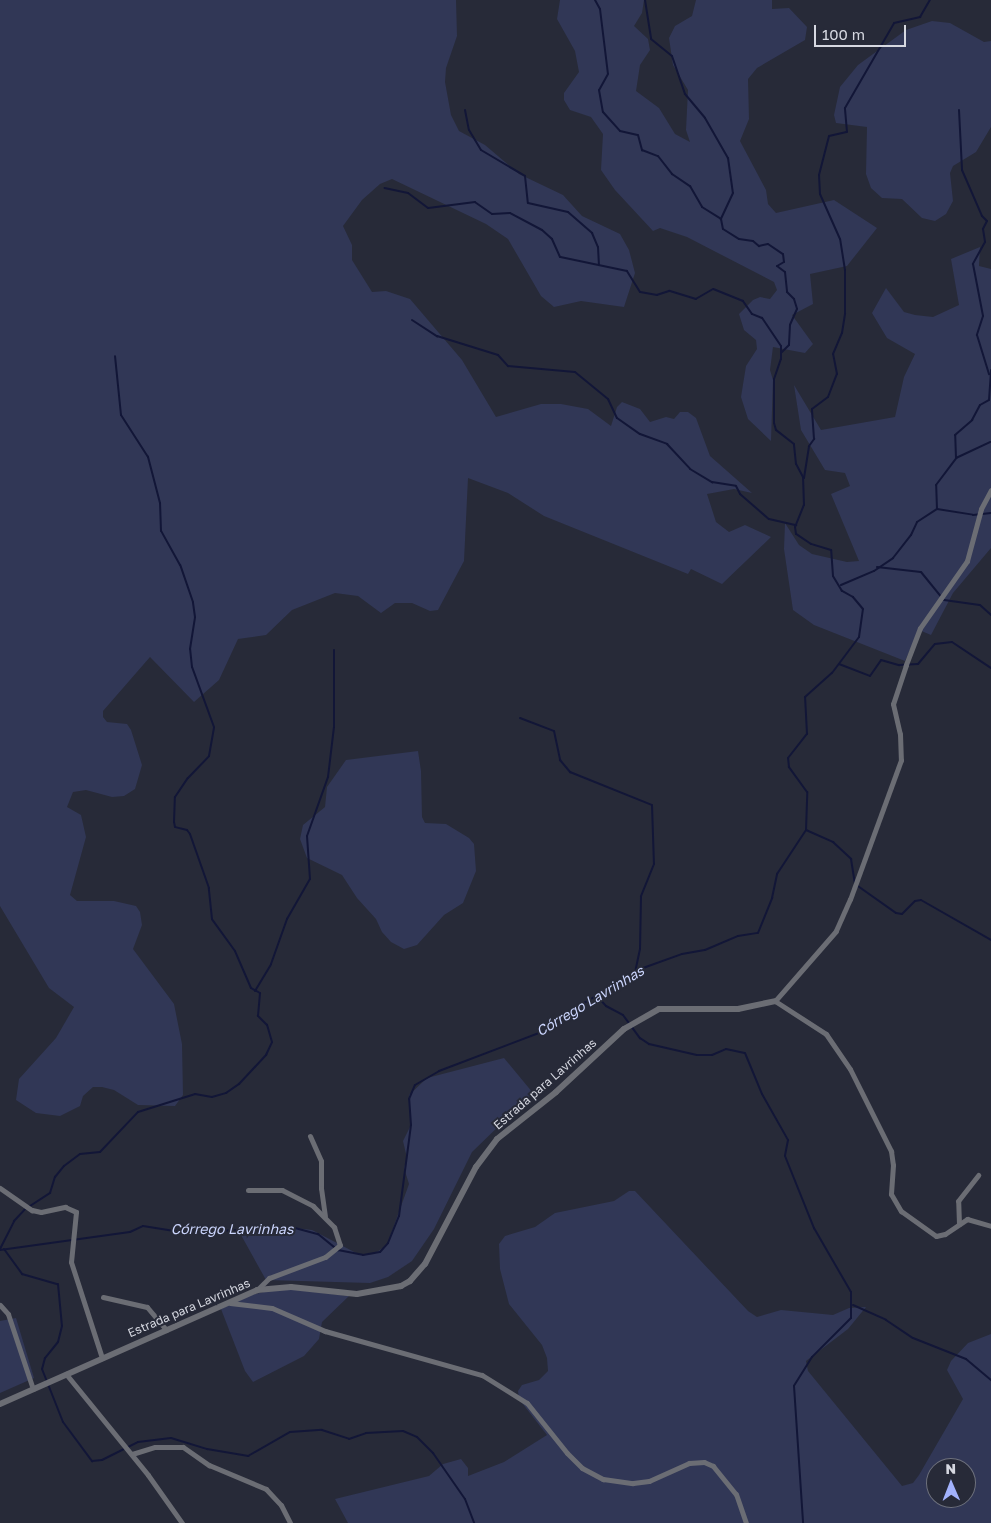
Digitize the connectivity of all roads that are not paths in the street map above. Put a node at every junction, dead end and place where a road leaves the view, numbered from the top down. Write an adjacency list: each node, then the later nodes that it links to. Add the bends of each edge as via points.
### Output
1 (991, 490): 2 (street, via 981,509 967,561 920,628 906,664 893,704 900,734 901,760 850,899 836,931)
2 (775, 1001): 8 (street, via 826,1034 850,1069 891,1151 890,1187 893,1201 901,1212 936,1236); 10 (street, Estrada para Lavrinhas, via 738,1009 659,1010 624,1029 556,1092 497,1139 476,1167 425,1264 410,1281 370,1293 291,1287)
3 (310, 1136): 7 (street, via 321,1161)
4 (978, 1175): 8 (street, via 958,1201)
5 (0, 1188): 15 (street, via 37,1211 61,1207 76,1212 71,1262)
6 (248, 1190): 7 (street, via 282,1190)
7 (326, 1217): 10 (street, via 337,1234 339,1248 269,1278)
8 (959, 1224): 9 (street, via 970,1219)
9 (991, 1226)
10 (257, 1290): 12 (street, Estrada para Lavrinhas)
11 (103, 1297): 14 (street, via 147,1307)
12 (227, 1303): 14 (street, Estrada para Lavrinhas); 22 (street, via 257,1304 325,1331 482,1375 517,1394 582,1468 603,1479 633,1483 649,1481 689,1463 704,1462 713,1466 736,1494)
13 (0, 1305): 17 (street, via 8,1314)
14 (166, 1330): 15 (street, Estrada para Lavrinhas)
15 (102, 1358): 16 (street, Estrada para Lavrinhas)
16 (66, 1374): 17 (street, Estrada para Lavrinhas); 19 (street)
17 (33, 1389): 18 (street, Estrada para Lavrinhas)
18 (0, 1404)
19 (132, 1454): 20 (street); 21 (street, via 155,1447 184,1447 209,1465 266,1489 281,1505)
20 (182, 1523)
21 (290, 1523)
22 (746, 1523)

